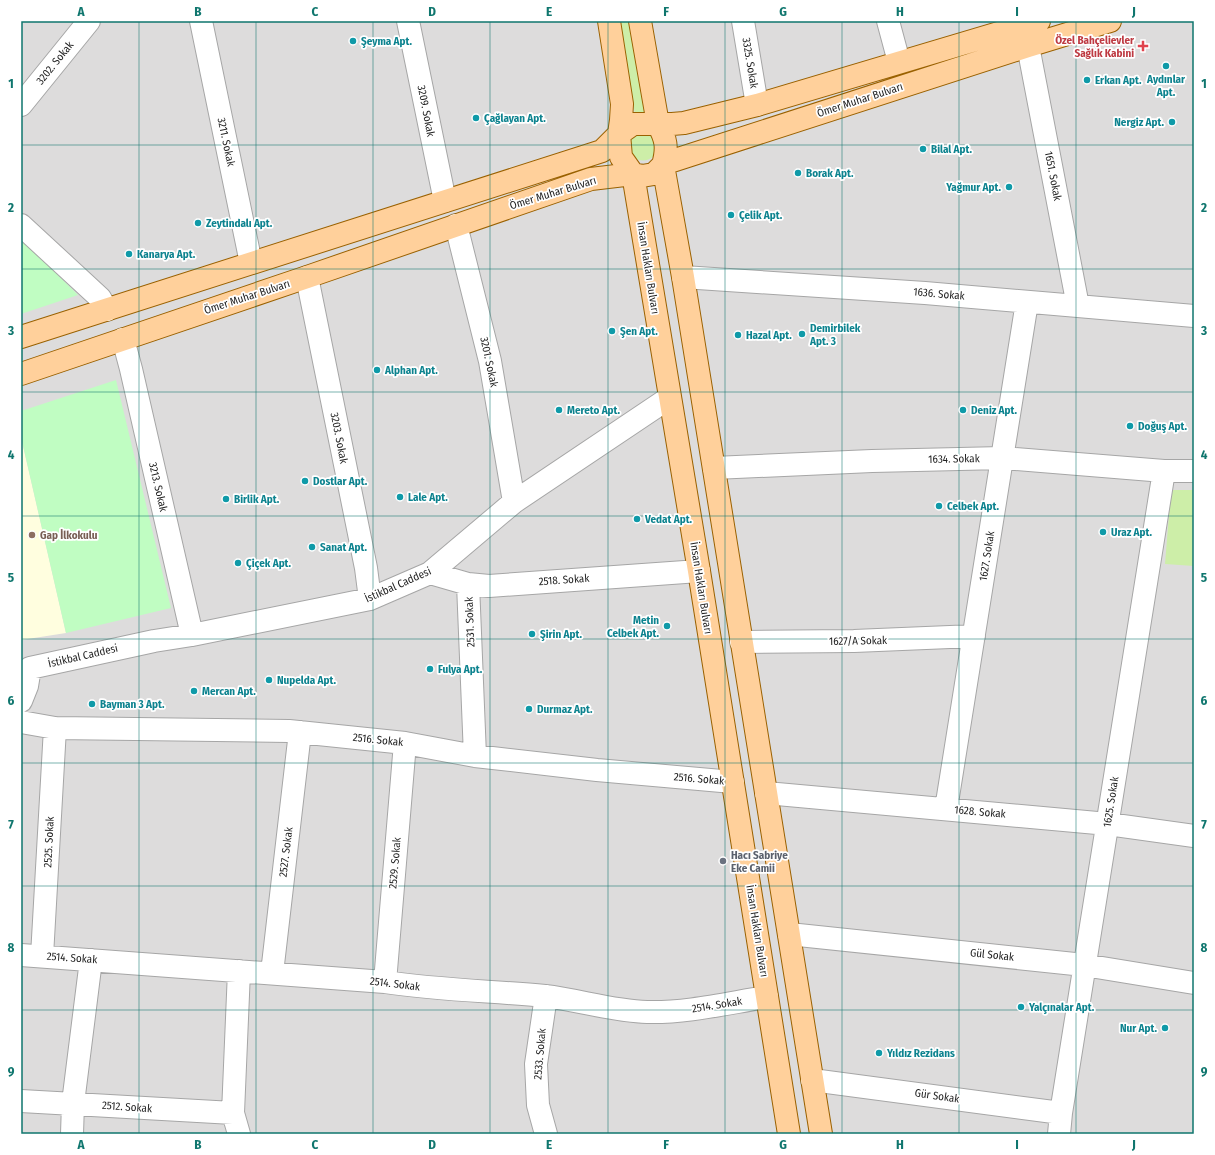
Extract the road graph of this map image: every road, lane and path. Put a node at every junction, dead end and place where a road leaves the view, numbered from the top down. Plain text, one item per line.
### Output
1 (89, 21) edge
2 (201, 21) edge
3 (408, 21) edge
4 (609, 21) edge
5 (640, 21) edge
6 (743, 21) edge
7 (888, 21) edge
8 (1110, 21) edge
9 (1026, 29) edge
10 (899, 62) junction
11 (21, 105) edge
12 (757, 105) junction
13 (658, 124) junction
14 (618, 134) junction
15 (663, 165) junction
16 (633, 174) junction
17 (445, 201) junction
18 (21, 225) edge
19 (456, 225) junction
20 (250, 263) junction
21 (307, 277) junction
22 (683, 277) junction
23 (1027, 302) junction
24 (1078, 306) junction
25 (107, 310) junction
26 (1194, 316) edge
27 (21, 337) edge
28 (123, 339) junction
29 (21, 374) edge
30 (669, 398) junction
31 (1002, 458) junction
32 (714, 468) junction
33 (1164, 471) junction
34 (1194, 471) edge
35 (514, 502) junction
36 (699, 571) junction
37 (430, 573) junction
38 (468, 584) junction
39 (370, 599) junction
40 (192, 635) junction
41 (974, 636) junction
42 (742, 642) junction
43 (24, 669) edge
44 (21, 701) edge
45 (21, 722) edge
46 (55, 728) junction
47 (300, 732) junction
48 (405, 743) junction
49 (475, 756) junction
50 (733, 782) junction
51 (766, 793) junction
52 (946, 809) junction
53 (1108, 824) junction
54 (1194, 836) edge
55 (789, 934) junction
56 (32, 956) edge
57 (91, 960) junction
58 (1084, 965) junction
59 (239, 971) junction
60 (272, 973) junction
61 (384, 982) junction
62 (1194, 982) edge
63 (546, 996) junction
64 (767, 997) junction
65 (812, 1080) junction
66 (21, 1101) edge
67 (73, 1103) junction
68 (1060, 1123) edge
69 (236, 1124) edge
70 (72, 1134) edge
71 (546, 1134) edge
72 (789, 1134) edge
73 (821, 1134) edge

1 - 11 street, 3202. Sokak
2 - 20 street, 3211. Sokak
3 - 17 street, 3209. Sokak
4 - 14 main road, İnsan Hakları Bulvarı
5 - 13 main road
6 - 12 street, 3325. Sokak
7 - 10 street
8 - 9 main road, Ömer Muhar Bulvarı
9 - 10 main road, Ömer Muhar Bulvarı
9 - 15 main road, Ömer Muhar Bulvarı
9 - 24 street, 1651. Sokak
10 - 12 main road, Ömer Muhar Bulvarı
12 - 13 main road, Ömer Muhar Bulvarı
13 - 14 main road, Ömer Muhar Bulvarı
13 - 15 main road
14 - 16 main road, İnsan Hakları Bulvarı
14 - 17 main road, Ömer Muhar Bulvarı
15 - 16 main road, Ömer Muhar Bulvarı
15 - 22 main road
16 - 19 main road, Ömer Muhar Bulvarı
16 - 30 main road, İnsan Hakları Bulvarı
17 - 20 main road, Ömer Muhar Bulvarı
18 - 25 street
19 - 21 main road, Ömer Muhar Bulvarı
19 - 35 street, 3201. Sokak
20 - 25 main road, Ömer Muhar Bulvarı
21 - 28 main road, Ömer Muhar Bulvarı
21 - 39 street, 3203. Sokak
22 - 23 street, 1636. Sokak
22 - 32 main road
23 - 24 street, 1636. Sokak
23 - 31 street, 1627. Sokak
24 - 26 street, 1636. Sokak
25 - 27 main road, Ömer Muhar Bulvarı
28 - 29 main road, Ömer Muhar Bulvarı
28 - 40 street, 3213. Sokak
30 - 35 street, İstikbal Caddesi
30 - 36 main road, İnsan Hakları Bulvarı
31 - 32 street, 1634. Sokak
31 - 33 street, 1634. Sokak
31 - 41 street, 1627. Sokak
32 - 42 main road
33 - 34 street, 1634. Sokak
33 - 53 street, 1625. Sokak
35 - 37 street, İstikbal Caddesi
36 - 38 street, 2518. Sokak
36 - 50 main road, İnsan Hakları Bulvarı
37 - 38 street, 2518. Sokak
37 - 39 street, İstikbal Caddesi
38 - 49 street, 2531. Sokak
39 - 40 street, İstikbal Caddesi
40 - 43 street, İstikbal Caddesi
41 - 42 street, 1627/A Sokak
41 - 52 street, 1627. Sokak
42 - 51 main road
43 - 44 street
45 - 46 street, 2516. Sokak
46 - 47 street, 2516. Sokak
46 - 56 street, 2525. Sokak
47 - 48 street, 2516. Sokak
47 - 60 street, 2527. Sokak
48 - 49 street, 2516. Sokak
48 - 61 street, 2529. Sokak
49 - 50 street, 2516. Sokak
50 - 64 main road, İnsan Hakları Bulvarı
51 - 52 street, 1628. Sokak
51 - 55 main road
52 - 53 street, 1628. Sokak
53 - 54 street, 1628. Sokak
53 - 58 street, 1625. Sokak
55 - 58 street, Gül Sokak
55 - 65 main road
56 - 57 street, 2514. Sokak
57 - 59 street, 2514. Sokak
57 - 67 street
58 - 62 street, Gül Sokak
58 - 68 street, 1625. Sokak
59 - 60 street, 2514. Sokak
59 - 69 street
60 - 61 street, 2514. Sokak
61 - 63 street, 2514. Sokak
63 - 64 street, 2514. Sokak
63 - 71 street, 2533. Sokak
64 - 72 main road, İnsan Hakları Bulvarı
65 - 68 street, Gür Sokak
65 - 73 main road
66 - 67 street, 2512. Sokak
67 - 69 street, 2512. Sokak
67 - 70 street

